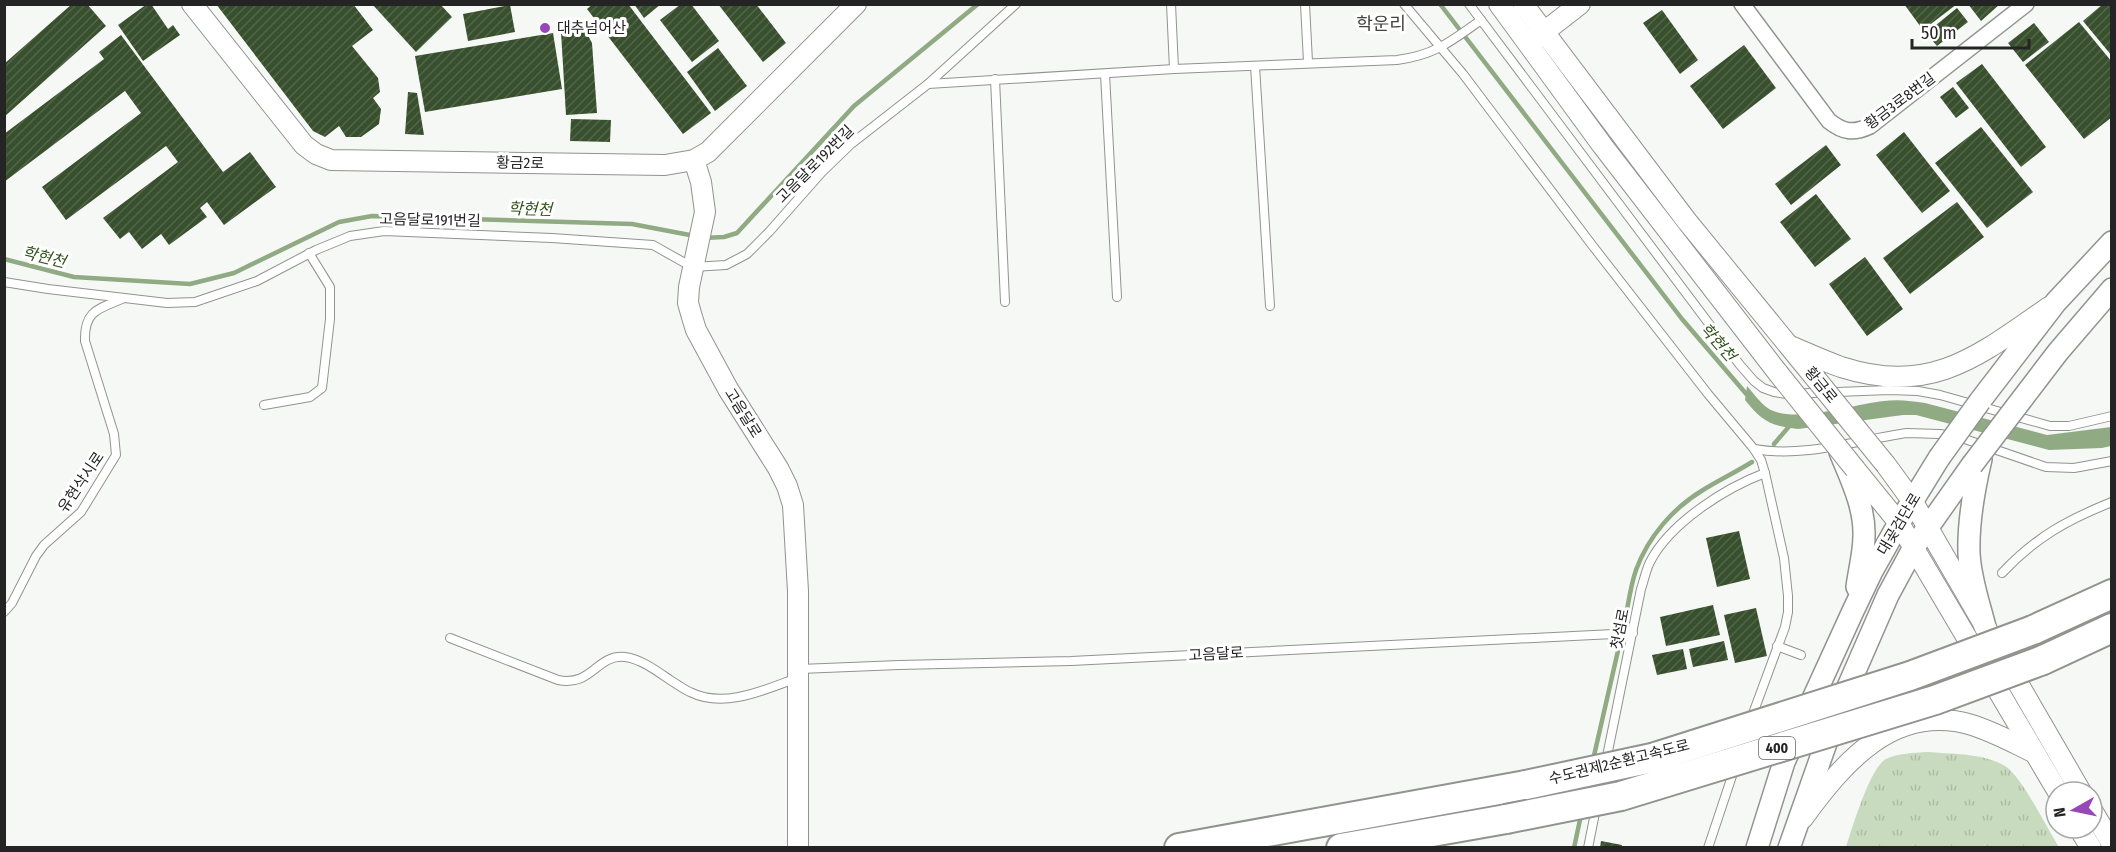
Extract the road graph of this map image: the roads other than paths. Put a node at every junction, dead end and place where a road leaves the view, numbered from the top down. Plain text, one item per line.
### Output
1 (192, 4) edge
2 (856, 4) edge
3 (1016, 4) edge
4 (1171, 4) edge
5 (1305, 4) edge
6 (1404, 4) edge
7 (1469, 4) edge
8 (1499, 4) edge
9 (1523, 4) edge
10 (1580, 4) edge
11 (1742, 4) edge
12 (2025, 4) edge
13 (1478, 23) junction
14 (1536, 38) junction
15 (1444, 46) junction
16 (1308, 62) junction
17 (1255, 66) junction
18 (1174, 69) junction
19 (1106, 74) junction
20 (995, 79) junction
21 (928, 84) junction
22 (693, 160) junction
23 (2112, 242) edge
24 (309, 253) junction
25 (694, 261) junction
26 (4, 282) edge
27 (2112, 289) edge
28 (1117, 297) dead end
29 (123, 298) junction
30 (1005, 302) dead end
31 (2056, 302) junction
32 (1270, 306) dead end
33 (1788, 345) junction
34 (264, 405) dead end
35 (2112, 416) edge
36 (1754, 449) junction
37 (1840, 450) joint
38 (2112, 461) edge
39 (1978, 463) junction
40 (1765, 473) junction
41 (1854, 475) junction
42 (1913, 502) junction
43 (2112, 502) edge
44 (1899, 523) junction
45 (1927, 527) junction
46 (1914, 547) junction
47 (2002, 573) dead end
48 (2112, 594) edge
49 (1852, 611) junction
50 (4, 612) edge
51 (1986, 627) junction
52 (2112, 628) edge
53 (1633, 633) junction
54 (450, 638) dead end
55 (1777, 646) junction
56 (1949, 651) dead end
57 (1801, 655) dead end
58 (798, 674) junction
59 (1882, 686) dead end
60 (1745, 736) dead end
61 (1742, 747) dead end
62 (2035, 753) junction
63 (1602, 779) dead end
64 (2051, 780) edge
65 (2074, 780) edge
66 (1600, 791) dead end
67 (2104, 830) edge
68 (1792, 839) edge
69 (2112, 844) edge
70 (798, 848) edge
71 (1179, 848) edge
72 (1341, 848) edge
73 (1588, 848) edge
74 (1708, 848) edge
75 (1757, 848) edge

1 - 22 street, 황금2로
2 - 22 street, 황금2로
3 - 21 lane, 고음달로192번길
4 - 18 lane
5 - 16 lane
6 - 15 lane
7 - 13 lane
8 - 14 street, 황금로
9 - 14 street, 황금로
10 - 14 street
11 - 12 street, 황금3로8번길
13 - 15 lane
13 - 35 lane
14 - 33 street, 황금로
14 - 37 street, 황금로, bridge
15 - 16 lane
15 - 36 lane
16 - 17 lane
17 - 18 lane
17 - 32 lane
18 - 19 lane
19 - 20 lane
19 - 28 lane
20 - 21 lane
20 - 30 lane
21 - 25 lane, 고음달로192번길
22 - 25 street, 고음달로
23 - 31 main road, 대곶검단로
24 - 25 lane, 고음달로191번길
24 - 29 lane, 고음달로191번길
24 - 34 lane
25 - 58 street, 고음달로
26 - 29 lane, 고음달로191번길
27 - 39 main road, 대곶검단로, bridge
29 - 50 lane, 유현삭시로
31 - 33 street
31 - 42 main road, 대곶검단로, bridge
33 - 42 street, 황금로, bridge
36 - 38 lane
36 - 40 lane
37 - 41 main road, bridge
39 - 45 main road, 대곶검단로
39 - 51 main road
40 - 53 lane, 첫섬로
40 - 55 lane
41 - 44 street
41 - 49 main road
42 - 44 main road, 대곶검단로
42 - 45 street, 황금로
43 - 47 lane
44 - 46 street
44 - 49 main road, 대곶검단로
45 - 46 main road, 대곶검단로
45 - 51 street, 황금로
46 - 62 street
46 - 68 main road, 대곶검단로
48 - 71 highway, 수도권제2순환고속도로 / 400, bridge
49 - 75 main road, 대곶검단로
51 - 65 street, 황금로
52 - 72 highway, 수도권제2순환고속도로 / 400, bridge
53 - 58 lane, 고음달로
53 - 63 lane, 첫섬로
54 - 58 lane, 고음달로
55 - 57 lane
55 - 60 lane
56 - 59 lane
58 - 70 street, 고음달로
61 - 74 lane
62 - 64 street
62 - 68 street
66 - 73 lane
67 - 69 street

